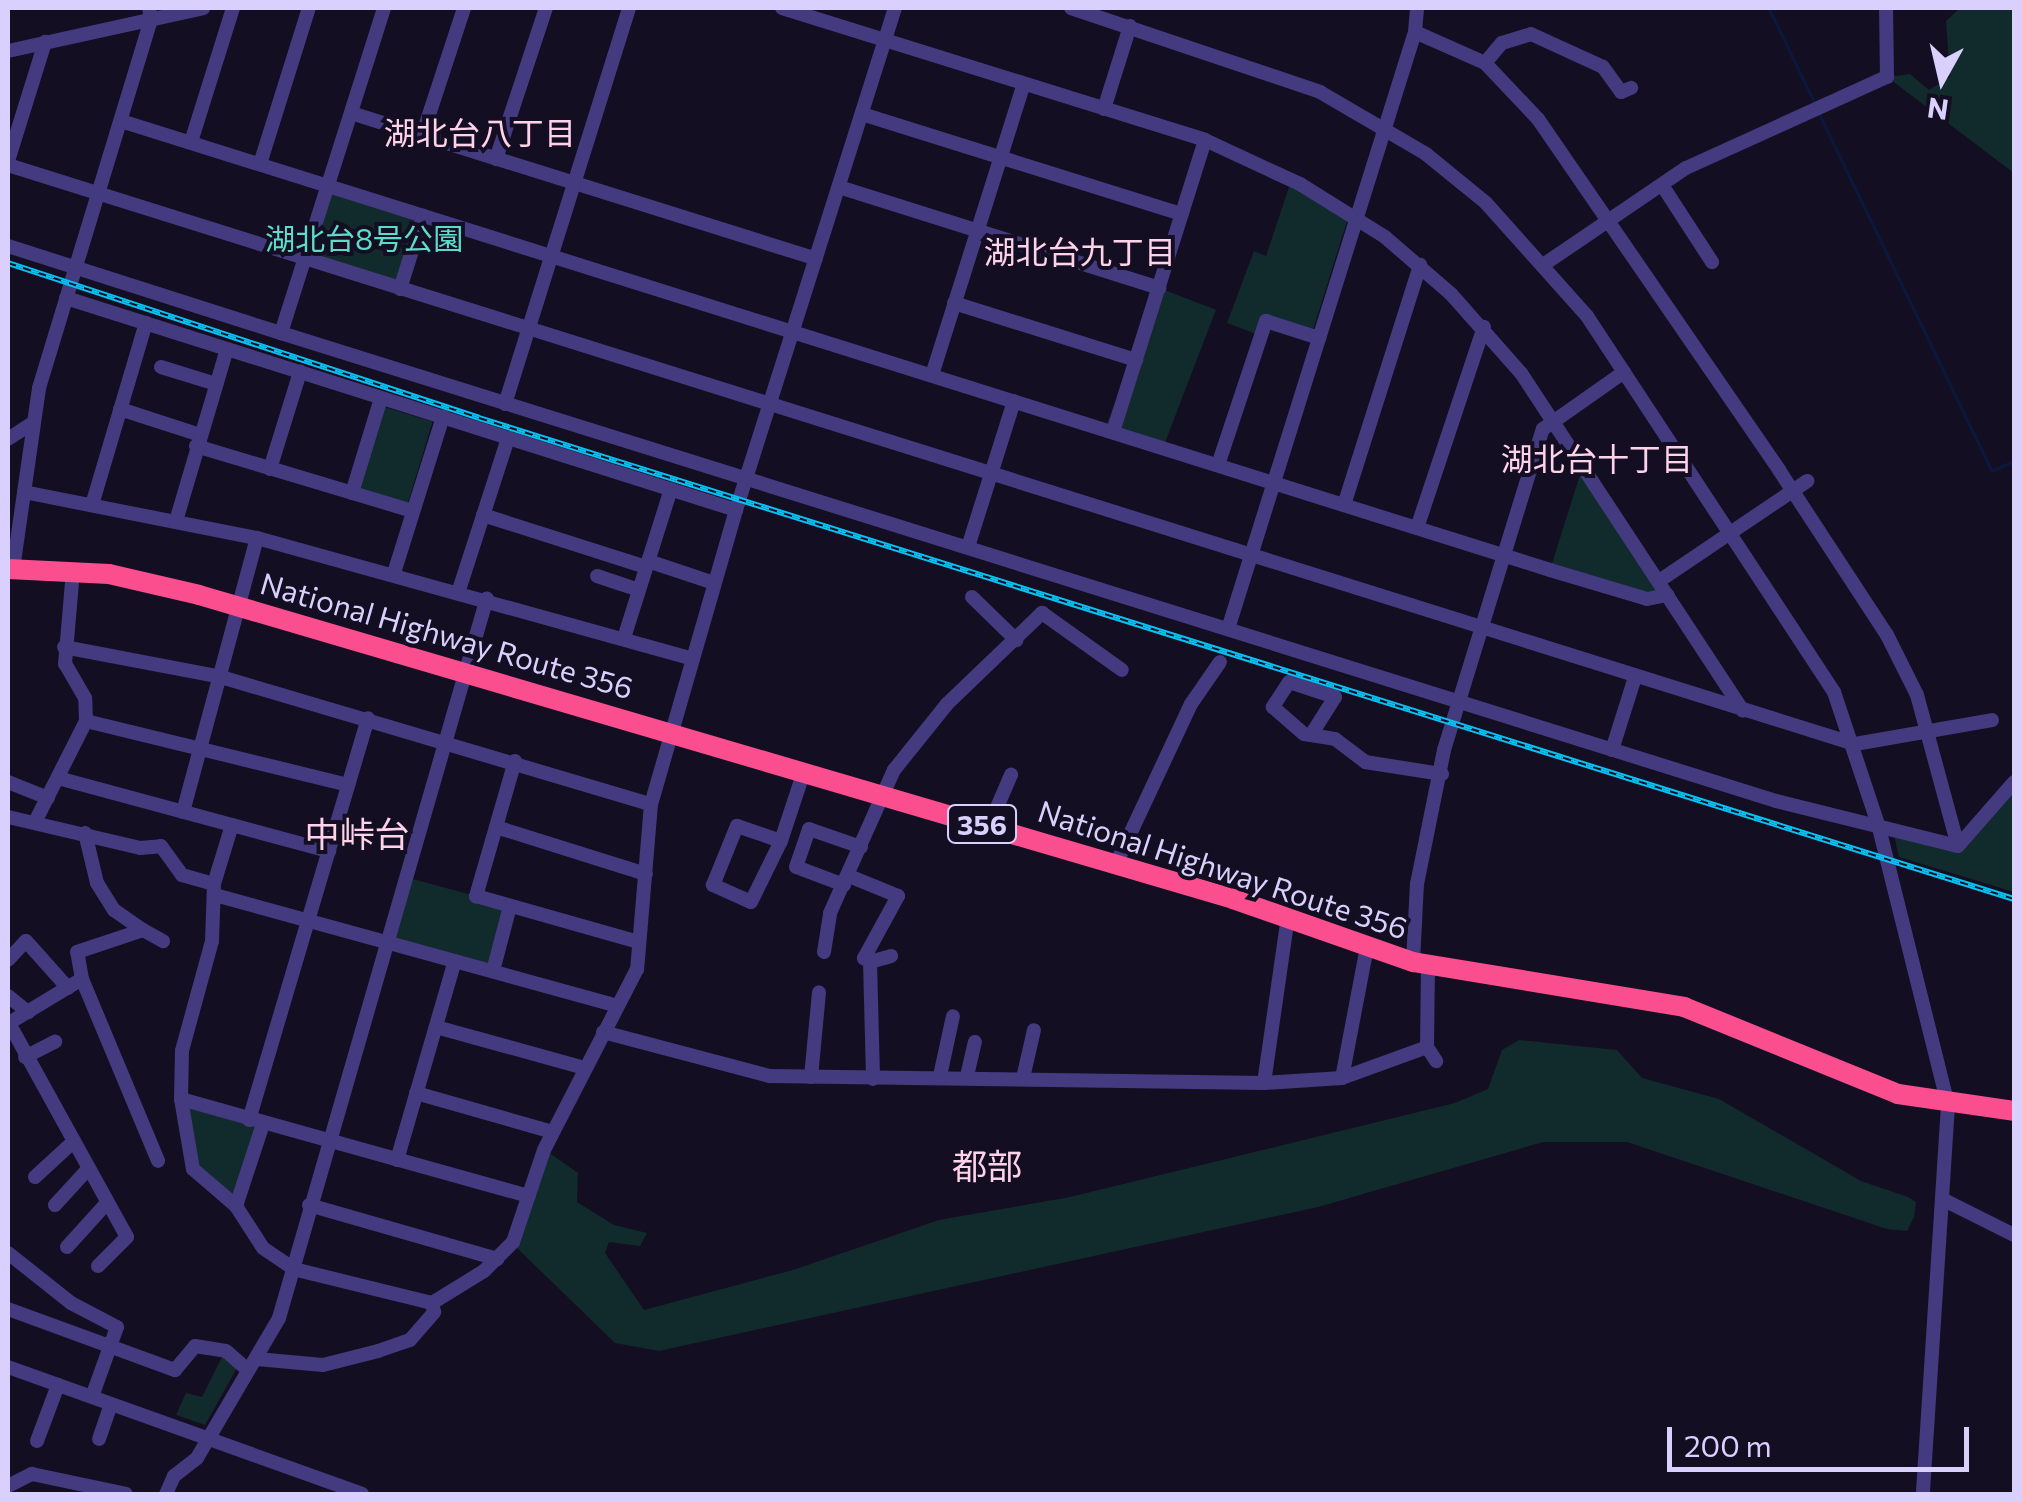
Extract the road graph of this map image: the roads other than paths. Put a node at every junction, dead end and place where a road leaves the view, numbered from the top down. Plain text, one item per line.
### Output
1 (203, 8) edge
2 (233, 8) edge
3 (309, 8) edge
4 (384, 8) edge
5 (464, 8) edge
6 (546, 8) edge
7 (629, 8) edge
8 (782, 8) edge
9 (894, 8) edge
10 (1071, 8) edge
11 (1416, 8) edge
12 (1886, 8) edge
13 (150, 13) edge
14 (1130, 26) junction
15 (1415, 30) junction
16 (885, 40) junction
17 (45, 42) junction
18 (8, 51) edge
19 (1484, 64) junction
20 (1024, 84) junction
21 (1631, 88) dead end
22 (1104, 109) junction
23 (351, 113) junction
24 (862, 114) junction
25 (120, 120) junction
26 (1384, 127) junction
27 (422, 136) junction
28 (1205, 140) junction
29 (191, 142) junction
30 (1001, 157) junction
31 (496, 160) junction
32 (8, 163) edge
33 (260, 164) junction
34 (574, 184) junction
35 (1662, 185) junction
36 (328, 186) junction
37 (838, 187) junction
38 (97, 194) junction
39 (1182, 214) junction
40 (422, 216) junction
41 (1356, 216) junction
42 (1611, 220) junction
43 (977, 231) junction
44 (8, 246) edge
45 (551, 256) junction
46 (304, 260) junction
47 (816, 260) junction
48 (1712, 262) dead end
49 (1546, 263) junction
50 (1420, 264) junction
51 (76, 267) junction
52 (1159, 288) junction
53 (400, 290) junction
54 (66, 298) junction
55 (954, 303) junction
56 (146, 323) junction
57 (1484, 327) junction
58 (528, 330) junction
59 (281, 332) junction
60 (792, 332) junction
61 (1319, 338) junction
62 (228, 349) junction
63 (1136, 360) junction
64 (161, 368) dead end
65 (300, 372) junction
66 (1624, 372) junction
67 (932, 376) junction
68 (216, 384) junction
69 (381, 398) junction
70 (1014, 401) junction
71 (505, 404) junction
72 (770, 406) junction
73 (120, 409) junction
74 (443, 418) junction
75 (1553, 420) junction
76 (34, 422) junction
77 (1113, 432) junction
78 (508, 438) junction
79 (8, 439) edge
80 (198, 440) junction
81 (1218, 465) junction
82 (270, 468) junction
83 (991, 475) junction
84 (746, 479) junction
85 (1806, 481) dead end
86 (1274, 483) junction
87 (671, 489) junction
88 (1792, 490) junction
89 (24, 492) junction
90 (352, 493) junction
91 (1344, 504) junction
92 (92, 505) junction
93 (736, 510) junction
94 (412, 511) junction
95 (483, 515) junction
96 (14, 516) edge
97 (176, 521) junction
98 (1417, 528) junction
99 (1730, 533) junction
100 (257, 538) junction
101 (968, 548) junction
102 (1250, 556) junction
103 (1504, 556) junction
104 (647, 564) junction
105 (10, 569) edge
106 (73, 570) junction
107 (394, 572) junction
108 (597, 576) dead end
109 (1659, 581) junction
110 (714, 583) junction
111 (459, 590) junction
112 (639, 590) junction
113 (1668, 595) junction
114 (972, 597) dead end
115 (487, 598) junction
116 (240, 606) junction
117 (1482, 628) junction
118 (1228, 629) junction
119 (624, 638) junction
120 (1016, 640) junction
121 (64, 646) junction
122 (690, 658) junction
123 (1220, 662) dead end
124 (466, 668) junction
125 (1122, 670) dead end
126 (1635, 676) junction
127 (221, 677) junction
128 (1459, 702) junction
129 (1743, 710) junction
130 (368, 718) junction
131 (1992, 720) dead end
132 (86, 721) junction
133 (672, 732) junction
134 (1930, 733) junction
135 (1311, 735) dead end
136 (446, 739) junction
137 (1856, 744) junction
138 (202, 745) junction
139 (1612, 750) junction
140 (515, 761) junction
141 (804, 771) junction
142 (1442, 774) junction
143 (1011, 775) dead end
144 (58, 778) junction
145 (8, 782) edge
146 (2014, 782) edge
147 (348, 785) junction
148 (880, 794) junction
149 (48, 798) junction
150 (652, 804) junction
151 (183, 812) junction
152 (8, 817) edge
153 (36, 822) junction
154 (1878, 824) junction
155 (232, 825) junction
156 (988, 826) junction
157 (496, 827) junction
158 (85, 833) junction
159 (781, 840) junction
160 (1958, 846) junction
161 (862, 847) junction
162 (329, 851) junction
163 (1116, 864) junction
164 (646, 874) junction
165 (846, 880) junction
166 (214, 889) junction
167 (510, 906) junction
168 (1288, 917) junction
169 (309, 921) junction
170 (144, 930) junction
171 (162, 941) dead end
172 (386, 942) junction
173 (640, 942) junction
174 (1367, 946) junction
175 (824, 952) dead end
176 (891, 956) dead end
177 (8, 960) edge
178 (454, 961) junction
179 (870, 962) junction
180 (1420, 964) junction
181 (493, 971) junction
182 (82, 979) junction
183 (68, 988) junction
184 (820, 992) dead end
185 (8, 996) edge
186 (615, 1006) junction
187 (28, 1012) junction
188 (953, 1016) dead end
189 (9, 1023) edge
190 (436, 1028) junction
191 (1034, 1030) dead end
192 (603, 1032) junction
193 (54, 1042) dead end
194 (976, 1042) dead end
195 (23, 1053) junction
196 (8, 1062) edge
197 (585, 1068) junction
198 (940, 1076) junction
199 (967, 1076) junction
200 (811, 1077) junction
201 (1022, 1078) junction
202 (1342, 1078) junction
203 (872, 1079) junction
204 (1264, 1084) junction
205 (416, 1093) junction
206 (181, 1099) junction
207 (1948, 1105) junction
208 (2014, 1111) edge
209 (256, 1122) junction
210 (554, 1132) junction
211 (326, 1140) junction
212 (74, 1141) junction
213 (158, 1160) dead end
214 (397, 1160) junction
215 (88, 1169) junction
216 (35, 1177) dead end
217 (529, 1196) junction
218 (1942, 1199) junction
219 (54, 1205) dead end
220 (105, 1205) junction
221 (236, 1206) junction
222 (309, 1206) junction
223 (2014, 1234) edge
224 (67, 1246) dead end
225 (8, 1254) edge
226 (496, 1259) junction
227 (98, 1266) dead end
228 (294, 1268) junction
229 (432, 1303) junction
230 (8, 1310) edge
231 (110, 1347) junction
232 (252, 1364) junction
233 (8, 1367) edge
234 (58, 1386) junction
235 (92, 1397) junction
236 (111, 1404) junction
237 (98, 1438) dead end
238 (206, 1439) junction
239 (37, 1441) dead end
240 (8, 1486) edge
241 (126, 1494) edge
242 (166, 1494) edge
243 (362, 1494) edge
244 (1922, 1494) edge

1 - 13 street
2 - 29 street
3 - 33 street
4 - 23 street
5 - 27 street
6 - 31 street
7 - 34 street
8 - 16 street
9 - 16 street
10 - 14 street
11 - 15 street
12 - 35 street
13 - 17 street
13 - 25 street
14 - 22 street
14 - 26 street
15 - 19 street
15 - 26 street
16 - 20 street
16 - 24 street
17 - 18 street
17 - 32 street
19 - 21 street
19 - 42 street
20 - 22 street
20 - 30 street
22 - 28 street
23 - 27 street
23 - 36 street
24 - 30 street
24 - 37 street
25 - 29 street
25 - 38 street
26 - 41 street
26 - 49 street
27 - 31 street
28 - 39 street
28 - 41 street
29 - 33 street
30 - 39 street
30 - 43 street
31 - 34 street
32 - 38 street
33 - 36 street
34 - 45 street
34 - 47 street
35 - 42 street
35 - 48 street
36 - 40 street
36 - 46 street
37 - 43 street
37 - 47 street
38 - 46 street
38 - 51 street
39 - 52 street
40 - 45 street
40 - 53 street
41 - 50 street
41 - 61 street
42 - 49 street
42 - 88 street
43 - 52 street
43 - 55 street
44 - 51 street
45 - 58 street
45 - 60 street
46 - 53 street
46 - 59 street
47 - 60 street
49 - 66 street
50 - 57 street
50 - 91 street
51 - 54 street
51 - 59 street
52 - 63 street
53 - 58 street
54 - 56 street
54 - 76 street
55 - 63 street
55 - 67 street
56 - 62 street
56 - 73 street
57 - 75 street
57 - 98 street
58 - 71 street
58 - 72 street
59 - 71 street
60 - 67 street
60 - 72 street
61 - 81 street
61 - 86 street
62 - 65 street
62 - 68 street
63 - 77 street
64 - 68 street
65 - 69 street
65 - 82 street
66 - 75 street
66 - 99 street
67 - 70 street
68 - 80 street
69 - 74 street
69 - 90 street
70 - 77 street
70 - 83 street
71 - 84 street
72 - 83 street
72 - 84 street
73 - 80 street
73 - 92 street
74 - 78 street
74 - 94 street
75 - 103 street
75 - 109 street
76 - 79 street
76 - 89 street
77 - 81 street
78 - 87 street
78 - 95 street
80 - 82 street
80 - 97 street
81 - 86 street
82 - 90 street
83 - 101 street
83 - 102 street
84 - 93 street
84 - 101 street
85 - 88 street
86 - 91 street
86 - 102 street
87 - 93 street
87 - 104 street
88 - 99 street
88 - 134 street
89 - 92 street
89 - 96 street
90 - 94 street
91 - 98 street
92 - 97 street
93 - 110 street
94 - 107 street
95 - 104 street
95 - 111 street
96 - 105 street
97 - 100 street
98 - 103 street
99 - 109 street
99 - 137 street
100 - 107 street
100 - 116 street
101 - 118 street
102 - 117 street
102 - 118 street
103 - 113 street
103 - 117 street
104 - 110 street
104 - 112 street
105 - 106 highway, National Highway Route 356 / 356
106 - 116 highway, National Highway Route 356 / 356
106 - 121 street
107 - 111 street
108 - 112 street
109 - 113 street
110 - 122 street
111 - 115 street
112 - 119 street
113 - 129 street
114 - 120 street
115 - 119 street
115 - 124 street
116 - 124 highway, National Highway Route 356 / 356
116 - 127 street
117 - 126 street
117 - 128 street
118 - 128 street
119 - 122 street
120 - 125 street
120 - 148 street
121 - 127 street
121 - 132 street
122 - 133 street
123 - 163 street
124 - 133 highway, National Highway Route 356 / 356
124 - 136 street
126 - 129 street
126 - 139 street
127 - 130 street
127 - 138 street
128 - 139 street
128 - 142 street
129 - 137 street
130 - 136 street
130 - 147 street
131 - 134 street
132 - 138 street
132 - 144 street
133 - 141 highway, National Highway Route 356 / 356
133 - 150 street
134 - 137 street
134 - 160 street
135 - 142 street
136 - 140 street
136 - 172 street
137 - 154 street
138 - 147 street
138 - 151 street
139 - 154 street
140 - 150 street
140 - 157 street
141 - 148 highway, National Highway Route 356 / 356
141 - 159 street
142 - 180 street
143 - 156 street
144 - 149 street
144 - 151 street
145 - 149 street
146 - 160 street
147 - 162 street
148 - 156 highway, National Highway Route 356 / 356
148 - 161 street
149 - 153 street
150 - 164 street
151 - 155 street
152 - 153 street
153 - 158 street
154 - 160 street
154 - 207 street
155 - 162 street
155 - 166 street
156 - 163 highway, National Highway Route 356 / 356
157 - 164 street
157 - 167 street
158 - 166 street
158 - 170 street
159 - 159 street
161 - 165 street
161 - 165 street
162 - 169 street
163 - 168 highway, National Highway Route 356 / 356
164 - 173 street
165 - 175 street
165 - 179 street
166 - 169 street
166 - 206 street
167 - 173 street
167 - 181 street
168 - 174 highway, National Highway Route 356 / 356
168 - 204 street
169 - 172 street
169 - 209 street
170 - 171 street
170 - 182 street
172 - 178 street
172 - 211 street
173 - 186 street
174 - 180 highway, National Highway Route 356 / 356
174 - 202 street
176 - 179 street
177 - 183 street
178 - 181 street
178 - 190 street
179 - 203 street
180 - 202 street
180 - 207 highway, National Highway Route 356 / 356
181 - 186 street
182 - 183 street
182 - 213 street
183 - 187 street
184 - 200 street
185 - 187 street
186 - 192 street
187 - 189 street
188 - 198 street
189 - 195 street
190 - 197 street
190 - 205 street
191 - 201 street
192 - 197 street
192 - 200 street
193 - 195 street
194 - 199 street
195 - 196 street
195 - 212 street
197 - 210 street
198 - 199 street
198 - 203 street
199 - 201 street
200 - 203 street
201 - 204 street
202 - 204 street
205 - 210 street
205 - 214 street
206 - 209 street
206 - 221 street
207 - 208 highway, National Highway Route 356 / 356
207 - 218 street
209 - 211 street
209 - 221 street
210 - 217 street
211 - 214 street
211 - 222 street
212 - 215 street
212 - 216 street
214 - 217 street
215 - 219 street
215 - 220 street
217 - 226 street
218 - 223 street
218 - 244 street
220 - 224 street
220 - 227 street
221 - 228 street
222 - 226 street
222 - 228 street
225 - 231 street
226 - 229 street
228 - 229 street
228 - 232 street
229 - 232 street
230 - 231 street
231 - 232 street
231 - 235 street
232 - 238 street
233 - 234 street
234 - 235 street
234 - 239 street
235 - 236 street
236 - 237 street
236 - 238 street
238 - 242 street
238 - 243 street
240 - 241 street

